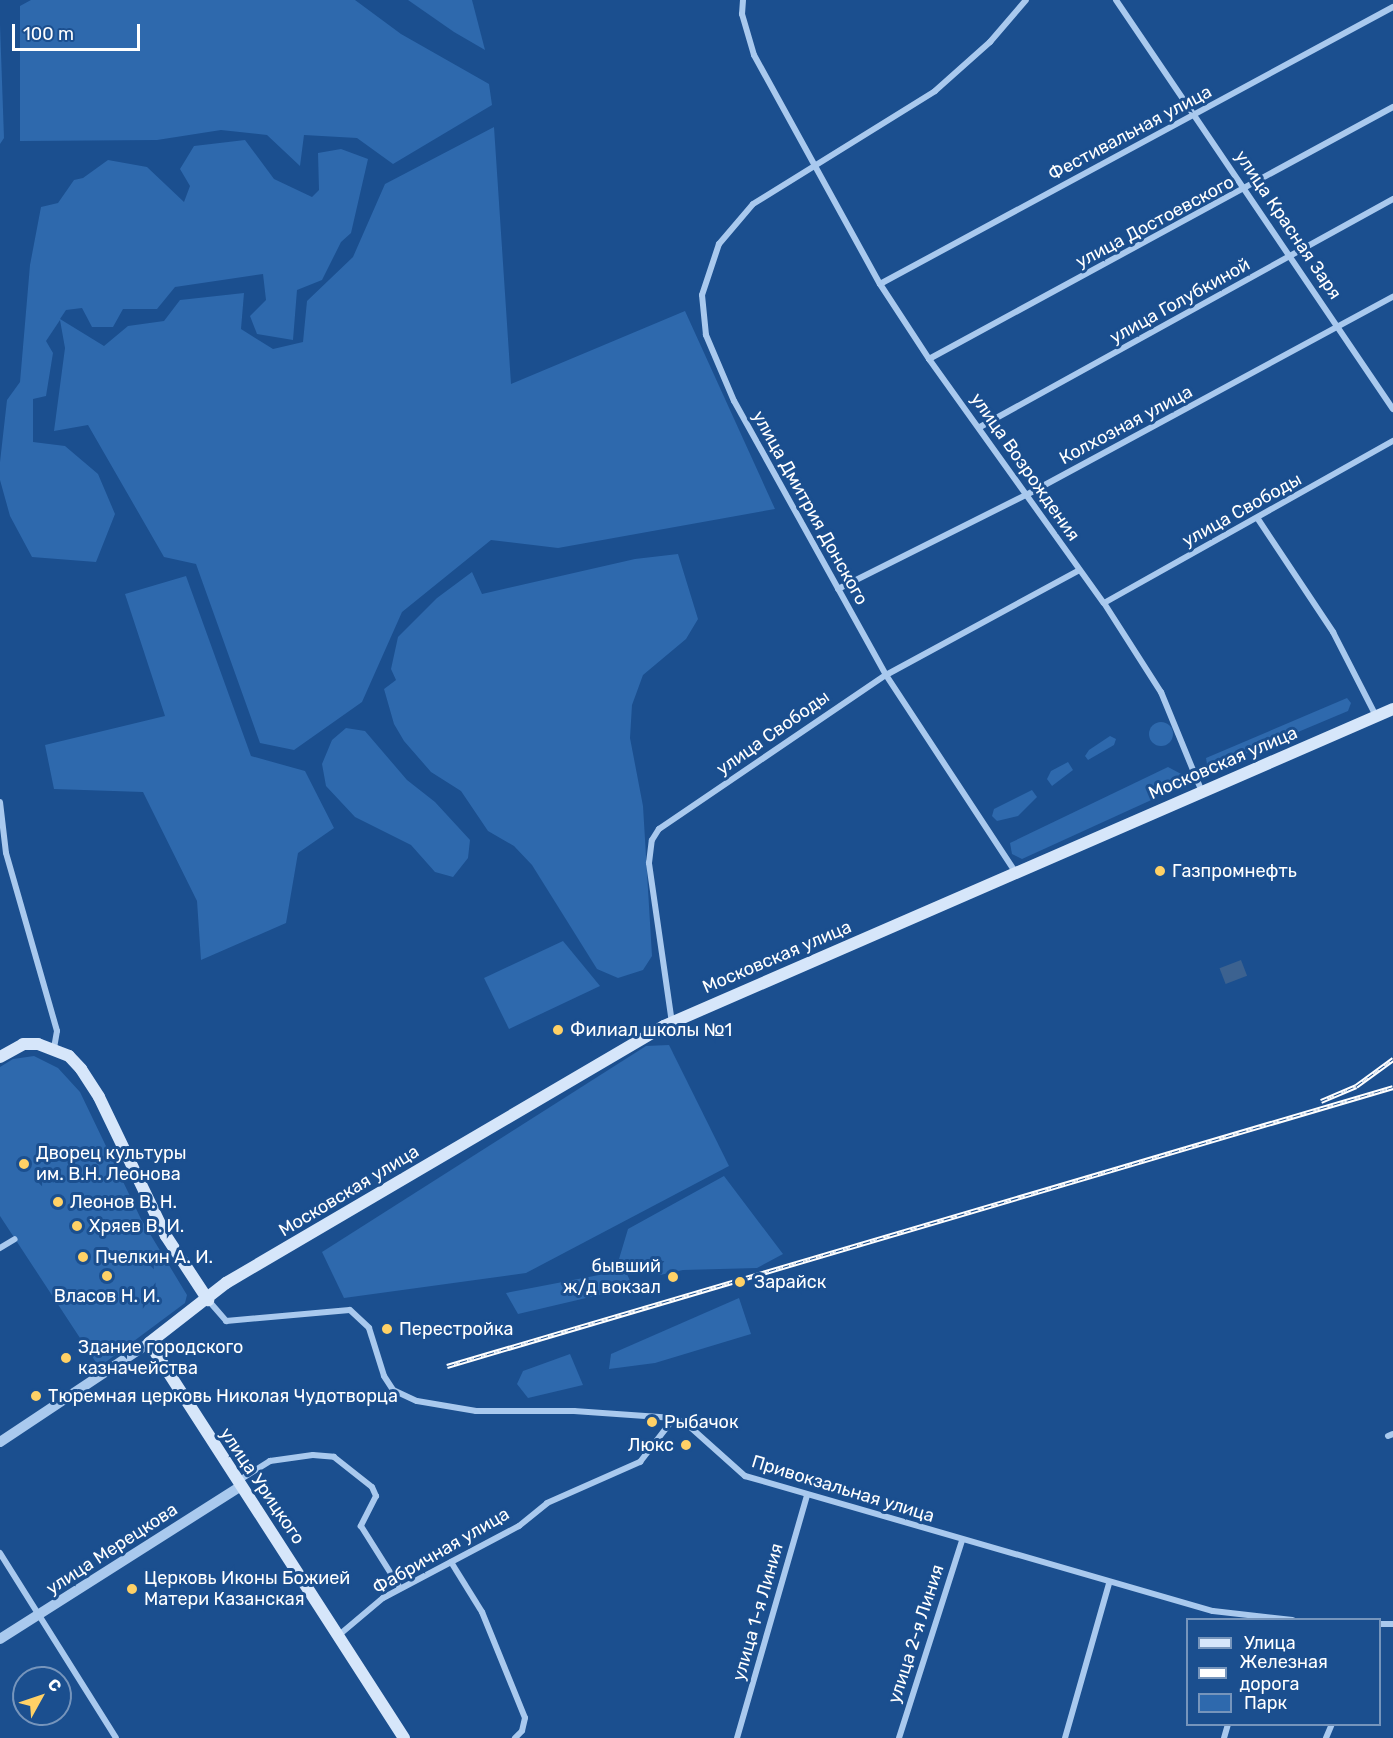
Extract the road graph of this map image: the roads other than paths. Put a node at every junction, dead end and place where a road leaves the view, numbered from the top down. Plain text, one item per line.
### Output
1 (743, 0) edge
2 (1026, 0) edge
3 (1116, 0) edge
4 (1393, 7) edge
5 (1393, 107) edge
6 (1196, 115) junction
7 (813, 166) junction
8 (1247, 189) junction
9 (1393, 200) edge
10 (1292, 257) junction
11 (880, 284) junction
12 (1393, 297) edge
13 (1340, 329) junction
14 (929, 359) junction
15 (1393, 409) edge
16 (980, 427) junction
17 (1393, 441) edge
18 (1028, 495) junction
19 (1258, 519) junction
20 (1079, 570) junction
21 (838, 589) junction
22 (1104, 603) junction
23 (886, 675) junction
24 (1393, 709) edge
25 (1376, 716) junction
26 (1202, 792) junction
27 (0, 802) edge
28 (1016, 873) junction
29 (672, 1023) junction
30 (54, 1048) junction
31 (0, 1057) edge
32 (15, 1239) dead end
33 (0, 1248) edge
34 (208, 1300) junction
35 (150, 1343) junction
36 (674, 1418) junction
37 (0, 1442) edge
38 (239, 1483) junction
39 (807, 1495) junction
40 (962, 1540) junction
41 (0, 1553) edge
42 (451, 1562) junction
43 (1109, 1584) junction
44 (400, 1588) junction
45 (40, 1615) junction
46 (1258, 1618) edge
47 (339, 1635) junction
48 (0, 1639) edge
49 (116, 1738) edge
50 (404, 1738) edge
51 (515, 1738) edge
52 (737, 1738) edge
53 (899, 1738) edge
54 (1065, 1738) edge

1 - 7 street, улица Возрождения
2 - 7 street, улица Дмитрия Донского
3 - 6 street, улица Красная Заря
4 - 6 street, Фестивальная улица
5 - 8 street, улица Достоевского
6 - 8 street, улица Красная Заря
6 - 11 street, Фестивальная улица
7 - 11 street, улица Возрождения
7 - 21 street, улица Дмитрия Донского
8 - 10 street, улица Красная Заря
8 - 14 street, улица Достоевского
9 - 10 street, улица Голубкиной
10 - 13 street, улица Красная Заря
10 - 16 street, улица Голубкиной
11 - 14 street, улица Возрождения
12 - 13 street, Колхозная улица
13 - 15 street, улица Красная Заря
13 - 18 street, Колхозная улица
14 - 16 street, улица Возрождения
16 - 18 street, улица Возрождения
17 - 19 street, улица Свободы
18 - 20 street, улица Возрождения
18 - 21 street, Колхозная улица
19 - 22 street, улица Свободы
19 - 25 street
20 - 22 street, улица Возрождения
20 - 23 street, улица Свободы
21 - 23 street, улица Дмитрия Донского
22 - 26 street, улица Возрождения
23 - 28 street, улица Дмитрия Донского
23 - 29 street, улица Свободы
24 - 25 main road, Московская улица
25 - 26 main road, Московская улица
26 - 28 main road, Московская улица
27 - 30 street
28 - 29 main road, Московская улица
29 - 34 main road, Московская улица
30 - 31 main road
30 - 34 main road
32 - 33 street
34 - 35 main road, Московская улица
34 - 36 street, Привокзальная улица
35 - 37 street
35 - 38 main road, улица Урицкого
36 - 39 street, Привокзальная улица
36 - 42 street, Фабричная улица
38 - 44 street
38 - 45 street, улица Мерецкова
38 - 47 main road, улица Урицкого
39 - 40 street, Привокзальная улица
39 - 52 street, улица 1-я Линия
40 - 43 street, Привокзальная улица
40 - 53 street, улица 2-я Линия
41 - 45 street
42 - 44 street, Фабричная улица
42 - 51 street
43 - 46 street, Привокзальная улица
43 - 54 street
44 - 47 street, Фабричная улица
45 - 48 street, улица Мерецкова
45 - 49 street
47 - 50 main road, улица Урицкого

